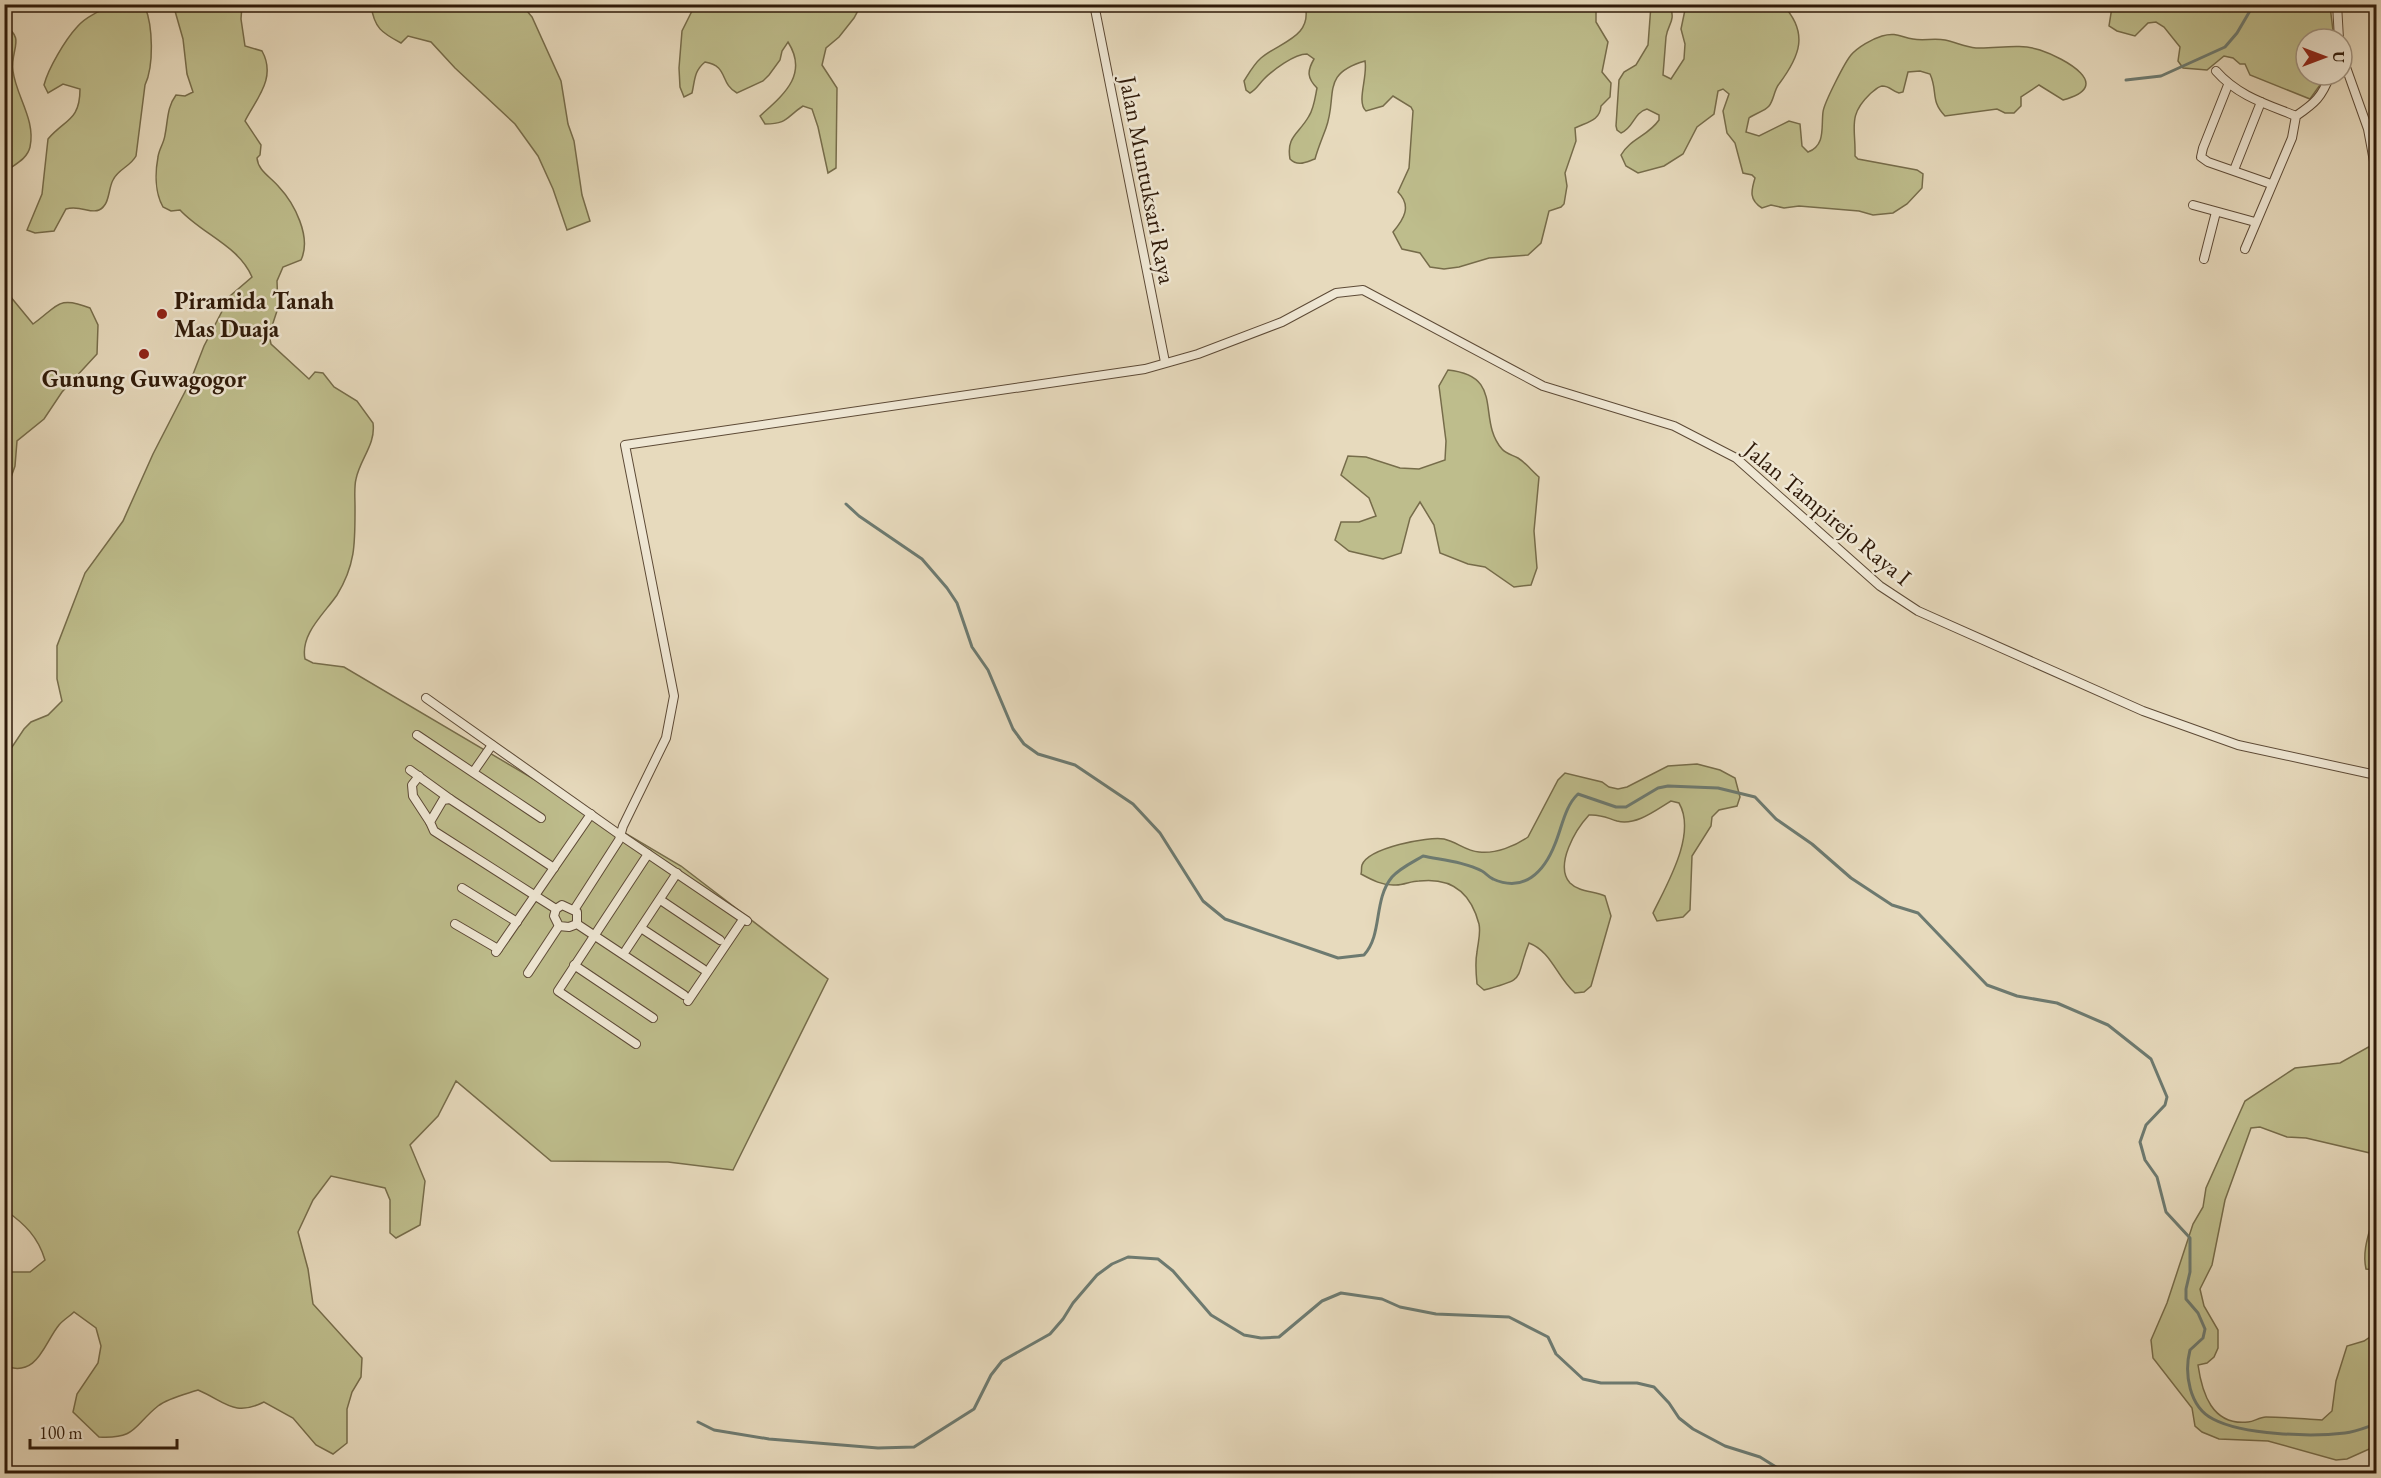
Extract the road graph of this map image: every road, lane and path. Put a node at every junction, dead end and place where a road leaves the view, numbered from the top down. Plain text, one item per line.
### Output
1 (1094, 4) edge
2 (2337, 4) edge
3 (2338, 27) edge
4 (2216, 71) dead end
5 (2228, 85) junction
6 (2326, 87) edge
7 (2353, 87) edge
8 (2260, 102) junction
9 (2296, 116) junction
10 (2234, 170) junction
11 (2376, 172) edge
12 (2271, 184) junction
13 (2193, 205) dead end
14 (2216, 212) junction
15 (2255, 222) junction
16 (2245, 249) dead end
17 (2204, 259) dead end
18 (1165, 362) junction
19 (426, 698) dead end
20 (417, 735) dead end
21 (492, 745) junction
22 (410, 770) dead end
23 (474, 771) junction
24 (2376, 775) edge
25 (418, 776) junction
26 (450, 799) junction
27 (591, 814) junction
28 (540, 818) dead end
29 (430, 822) junction
30 (620, 835) junction
31 (648, 854) junction
32 (554, 868) junction
33 (677, 873) junction
34 (462, 888) dead end
35 (535, 896) junction
36 (662, 901) dead end
37 (556, 909) junction
38 (574, 910) junction
39 (517, 922) junction
40 (455, 924) dead end
41 (577, 924) junction
42 (559, 926) junction
43 (641, 928) junction
44 (594, 936) junction
45 (720, 940) dead end
46 (626, 950) dead end
47 (574, 965) junction
48 (703, 969) dead end
49 (528, 973) dead end
50 (653, 1018) dead end
51 (636, 1044) dead end

1 - 18 street, Jalan Muntuksari Raya
2 - 3 street
4 - 5 street
5 - 8 street
5 - 10 street
6 - 9 street
7 - 11 street
8 - 9 street
8 - 10 street
9 - 12 street
10 - 12 street
12 - 15 street
13 - 14 street
14 - 15 street
14 - 17 street
15 - 16 street
18 - 24 street, Jalan Tampirejo Raya I
18 - 30 street, Jalan Tampirejo Raya I
19 - 21 street
20 - 23 street
21 - 23 street
21 - 27 street
22 - 25 street
23 - 28 street
25 - 26 street
25 - 29 street
26 - 29 street
26 - 32 street
27 - 30 street
27 - 32 street
29 - 35 street
30 - 31 street
30 - 38 street
31 - 33 street
31 - 44 street
32 - 35 street
33 - 43 street
33 - 44 street
34 - 39 street
35 - 37 street
35 - 39 street
36 - 45 street
37 - 38 street
37 - 42 street
38 - 41 street
39 - 40 street
41 - 42 street
41 - 44 street
42 - 49 street
43 - 46 street
43 - 48 street
44 - 47 street
47 - 50 street
47 - 51 street

